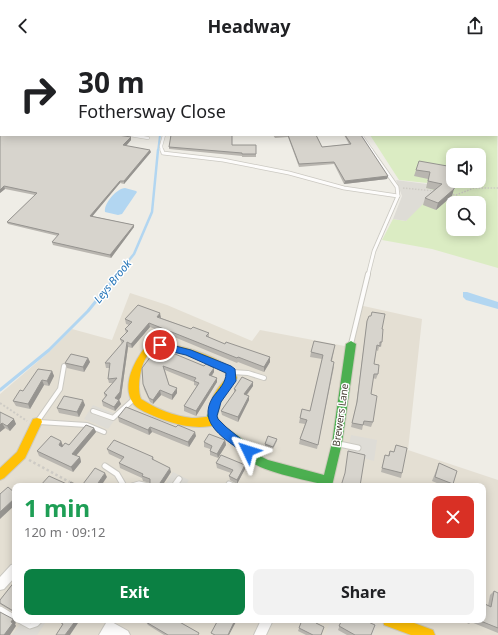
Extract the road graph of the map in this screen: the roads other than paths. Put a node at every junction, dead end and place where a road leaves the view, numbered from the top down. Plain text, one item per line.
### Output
1 (136, 136) edge
2 (164, 136) edge
3 (362, 136) edge
4 (148, 138) dead end
5 (398, 196) junction
6 (351, 344) joint
7 (64, 366) edge
8 (231, 372) junction
9 (264, 378) dead end
10 (135, 399) junction
11 (93, 410) dead end
12 (214, 421) junction
13 (35, 424) junction
14 (104, 432) dead end
15 (337, 443) junction
16 (358, 448) dead end
17 (105, 466) dead end
18 (0, 475) edge
19 (179, 479) dead end
20 (123, 483) edge
21 (176, 483) edge
22 (328, 483) edge
23 (12, 572) edge
24 (0, 585) edge
25 (0, 609) edge
26 (12, 616) edge
27 (24, 623) edge
28 (37, 623) edge
29 (266, 623) edge
30 (397, 623) edge
31 (105, 635) edge
32 (124, 635) edge
33 (260, 635) edge
34 (428, 635) edge

1 - 4 lane
2 - 5 lane
3 - 5 lane
5 - 6 lane
6 - 15 street, Brewers Lane
7 - 13 lane
8 - 9 lane
8 - 10 street
8 - 12 street
10 - 11 lane
10 - 12 street
12 - 22 street
13 - 14 lane
13 - 18 street
15 - 16 lane
15 - 22 street, Brewers Lane
17 - 20 lane
19 - 21 lane
23 - 24 street
25 - 26 lane
27 - 28 lane
29 - 33 street
30 - 34 street
31 - 32 street

